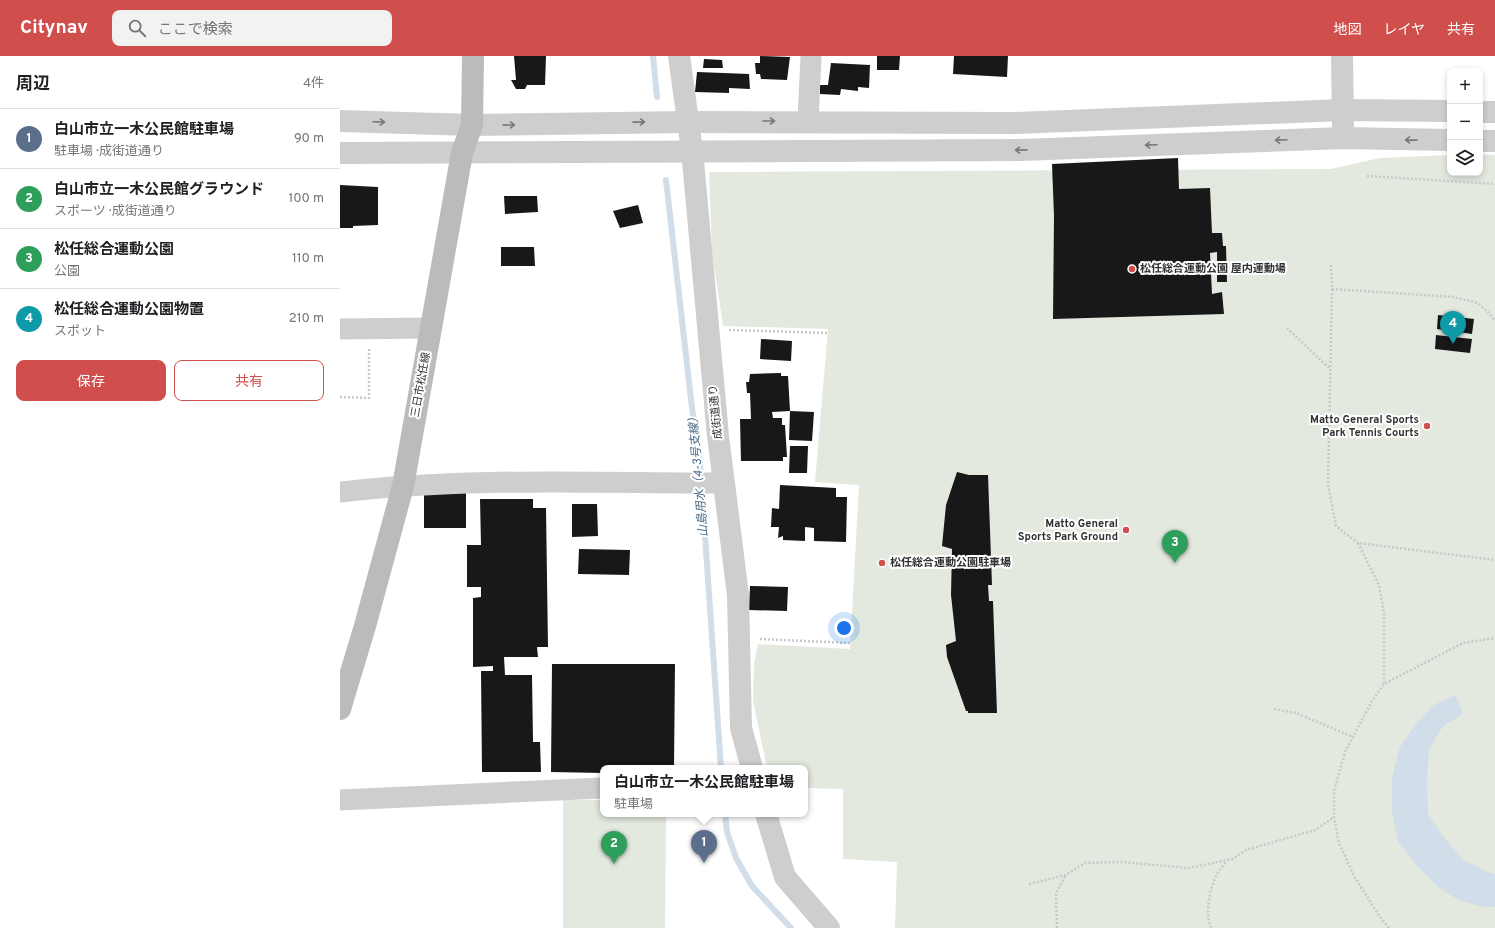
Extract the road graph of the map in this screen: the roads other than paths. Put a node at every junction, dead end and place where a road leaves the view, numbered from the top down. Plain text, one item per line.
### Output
1 (473, 56) edge
2 (679, 56) edge
3 (811, 56) edge
4 (1342, 56) edge
5 (1343, 110) junction
6 (1447, 111) edge
7 (1483, 112) edge
8 (1495, 112) edge
9 (340, 121) edge
10 (808, 121) junction
11 (688, 122) junction
12 (472, 125) junction
13 (1343, 138) junction
14 (1447, 140) edge
15 (1483, 141) edge
16 (1495, 141) edge
17 (692, 150) junction
18 (340, 152) edge
19 (462, 153) junction
20 (340, 328) edge
21 (431, 328) junction
22 (707, 483) junction
23 (403, 486) junction
24 (340, 492) edge
25 (340, 709) edge
26 (751, 765) edge
27 (600, 788) edge
28 (340, 800) edge
29 (767, 817) edge
30 (829, 928) edge

1 - 12 main road, 三日市松任線
2 - 11 street, 成街道通り
3 - 10 street
4 - 5 street
5 - 6 street
5 - 10 street
5 - 13 street
7 - 8 street
9 -> 12 street
11 -> 10 street
12 -> 11 street
11 - 17 street, 成街道通り
12 - 19 main road, 三日市松任線
14 -> 13 street
13 -> 17 street
15 - 16 street
17 - 19 street
17 - 22 street, 成街道通り
18 - 19 street
19 - 21 main road, 三日市松任線
20 - 21 street
21 - 23 main road, 三日市松任線
22 - 23 street
22 - 26 street, 成街道通り
23 - 24 street
23 - 25 main road, 三日市松任線
27 - 28 street
29 - 30 street

